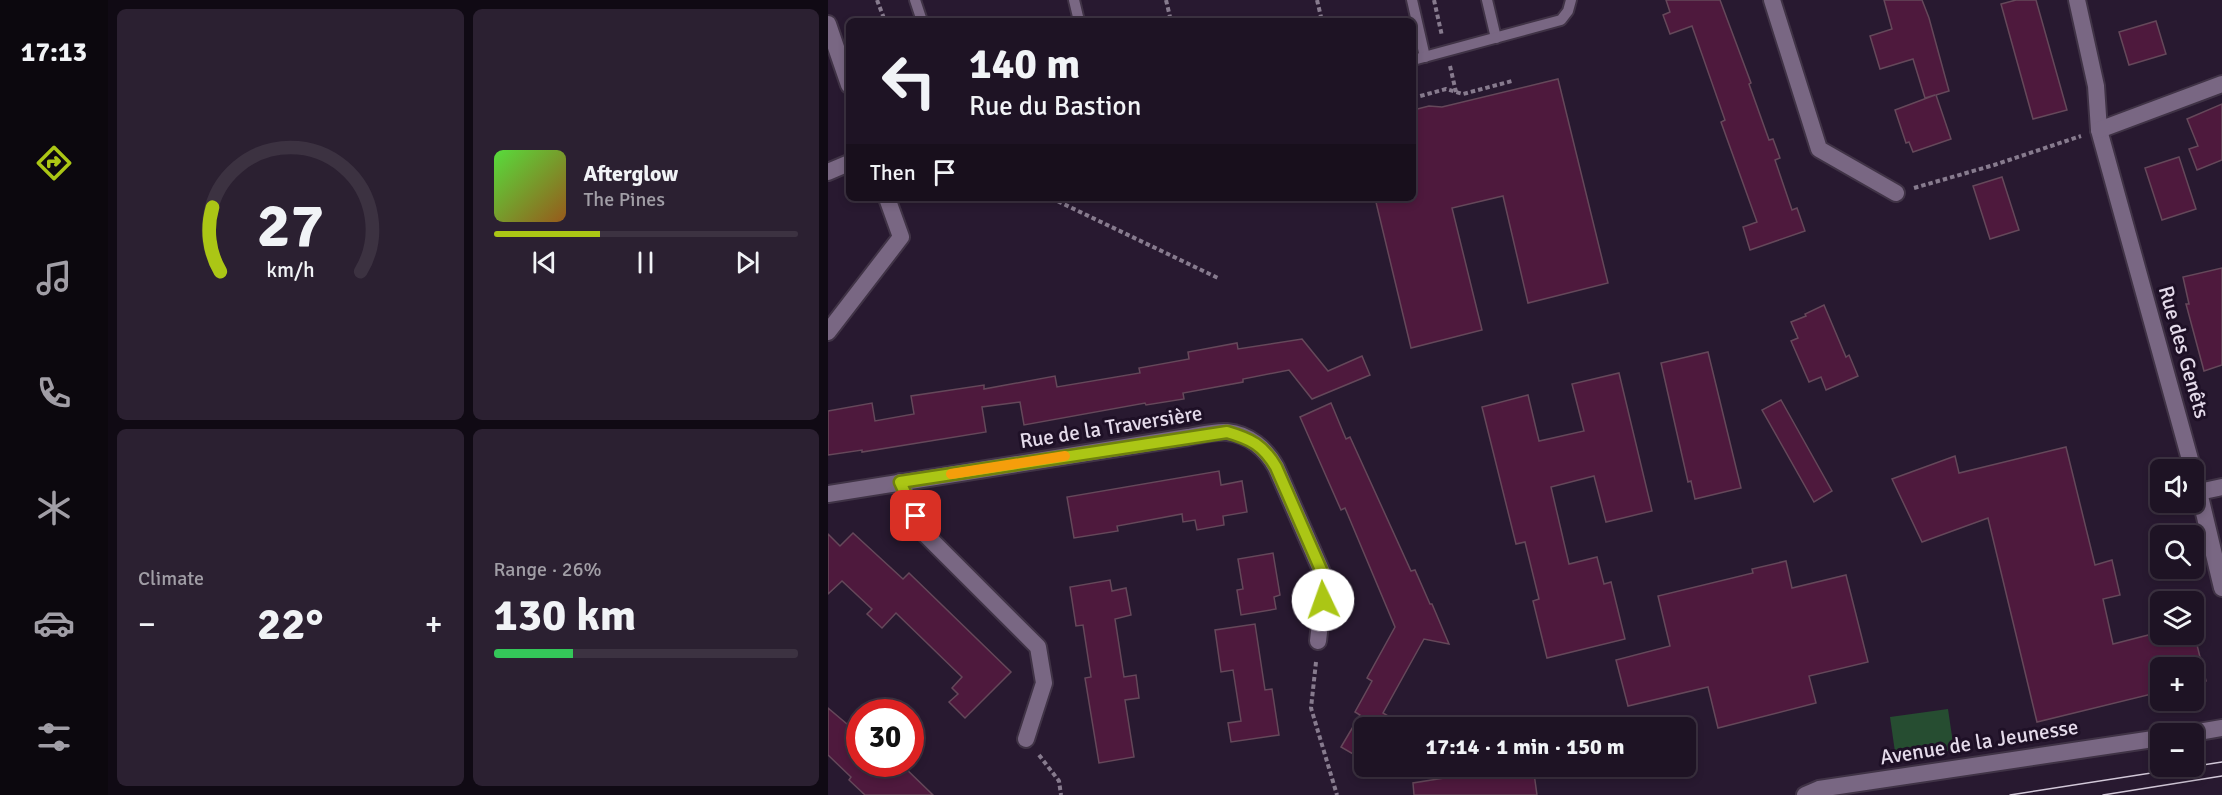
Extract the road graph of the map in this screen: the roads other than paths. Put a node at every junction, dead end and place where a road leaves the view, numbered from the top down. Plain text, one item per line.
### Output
1 (915, 0) edge
2 (1074, 0) edge
3 (1412, 0) edge
4 (1487, 0) edge
5 (1570, 0) edge
6 (1773, 0) edge
7 (2077, 0) edge
8 (921, 18) edge
9 (1078, 18) edge
10 (828, 24) edge
11 (1496, 38) junction
12 (1425, 57) junction
13 (1416, 59) edge
14 (846, 76) edge
15 (2222, 84) edge
16 (2099, 130) junction
17 (846, 163) edge
18 (828, 172) edge
19 (1896, 193) road end
20 (888, 201) edge
21 (828, 332) edge
22 (2190, 459) edge
23 (900, 482) junction
24 (2222, 486) edge
25 (2204, 491) edge
26 (828, 494) edge
27 (2204, 513) edge
28 (2222, 588) edge
29 (1318, 641) road end
30 (2222, 728) edge
31 (2204, 731) edge
32 (1026, 739) road end
33 (2150, 740) edge
34 (1805, 795) edge

1 - 8 lane
2 - 9 lane
3 - 12 lane
4 - 11 lane
5 - 11 lane
6 - 19 street
7 - 16 street, Rue des Genêts
10 - 14 street
11 - 12 lane
12 - 13 lane
15 - 16 street
16 - 22 street, Rue des Genêts
17 - 18 street
20 - 21 street
23 - 26 street, Rue de la Traversière
23 - 29 street, Rue de la Traversière
23 - 32 street
24 - 25 street
27 - 28 street, Rue des Genêts
30 - 31 street
33 - 34 street, Avenue de la Jeunesse

